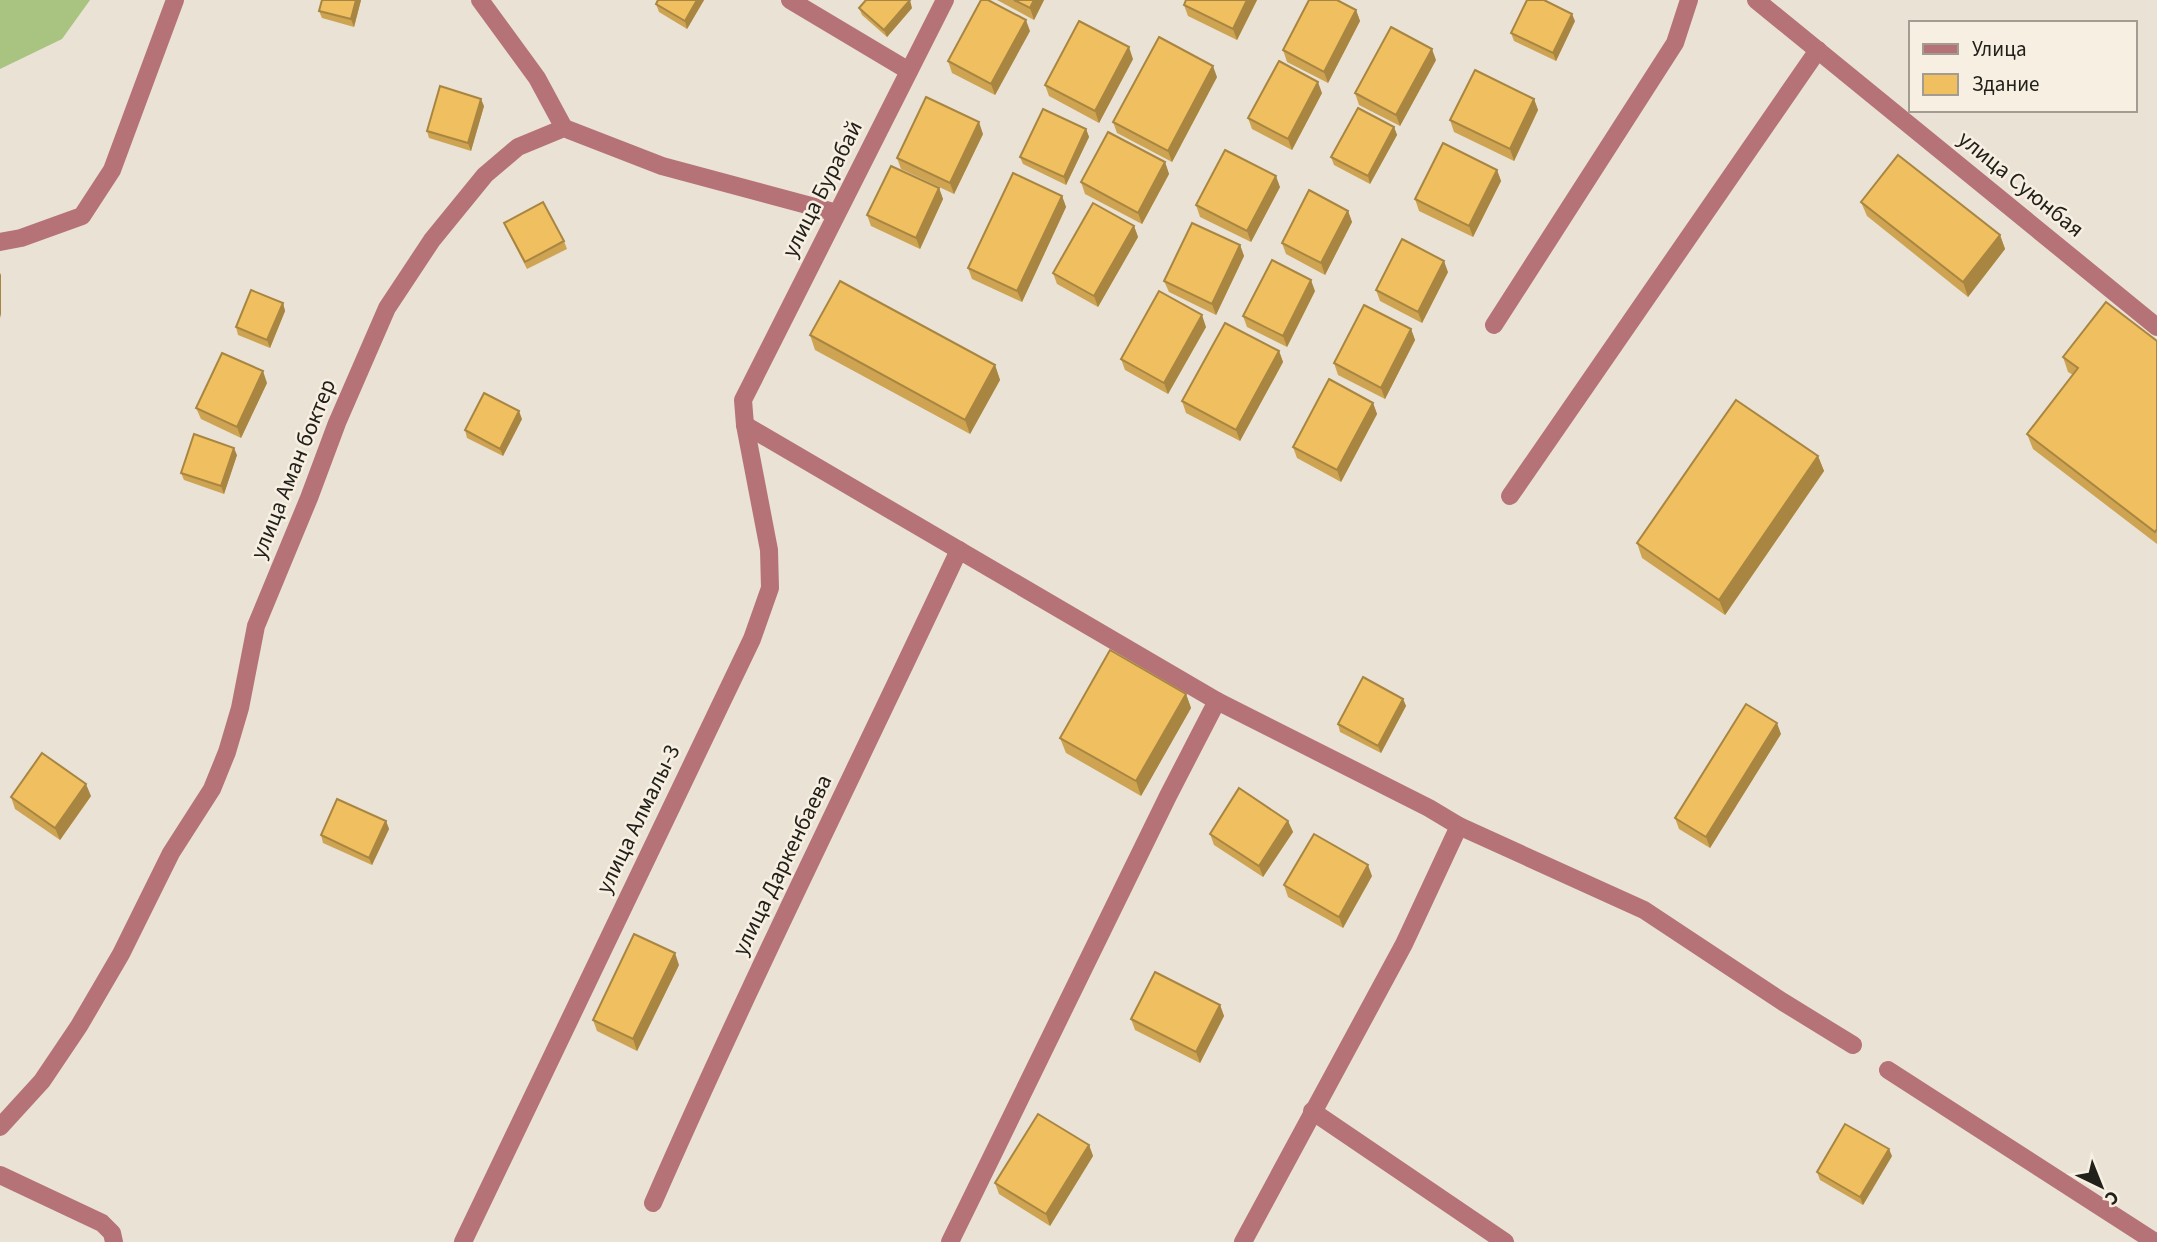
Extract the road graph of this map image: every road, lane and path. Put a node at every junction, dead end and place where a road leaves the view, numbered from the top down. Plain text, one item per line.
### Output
1 (175, 0) edge
2 (480, 0) edge
3 (790, 0) edge
4 (945, 0) edge
5 (1689, 0) edge
6 (1756, 0) edge
7 (1818, 50) junction
8 (909, 71) junction
9 (564, 128) junction
10 (837, 213) junction
11 (0, 242) edge
12 (1494, 325) dead end
13 (2157, 327) edge
14 (743, 400) joint
15 (744, 425) junction
16 (1510, 496) dead end
17 (959, 550) junction
18 (1217, 701) junction
19 (1459, 826) junction
20 (1853, 1045) dead end
21 (1888, 1070) dead end
22 (1312, 1111) junction
23 (0, 1127) edge
24 (0, 1175) edge
25 (653, 1203) dead end
26 (114, 1242) edge
27 (463, 1242) edge
28 (950, 1242) edge
29 (1243, 1242) edge
30 (1505, 1242) edge
31 (2154, 1242) edge

1 - 11 street
2 - 9 street
3 - 8 street
4 - 8 street, улица Бурабай
5 - 12 street
6 - 7 street, улица Суюнбая
7 - 13 street, улица Суюнбая
7 - 16 street
8 - 10 street, улица Бурабай
9 - 10 street
9 - 23 street, улица Аман боктер
10 - 14 street, улица Бурабай
14 - 15 street, улица Алмалы-3
15 - 17 street
15 - 27 street, улица Алмалы-3
17 - 18 street
17 - 25 street, улица Даркенбаева
18 - 19 street
18 - 28 street
19 - 20 street
19 - 22 street
21 - 31 street
22 - 29 street
22 - 30 street
24 - 26 street

